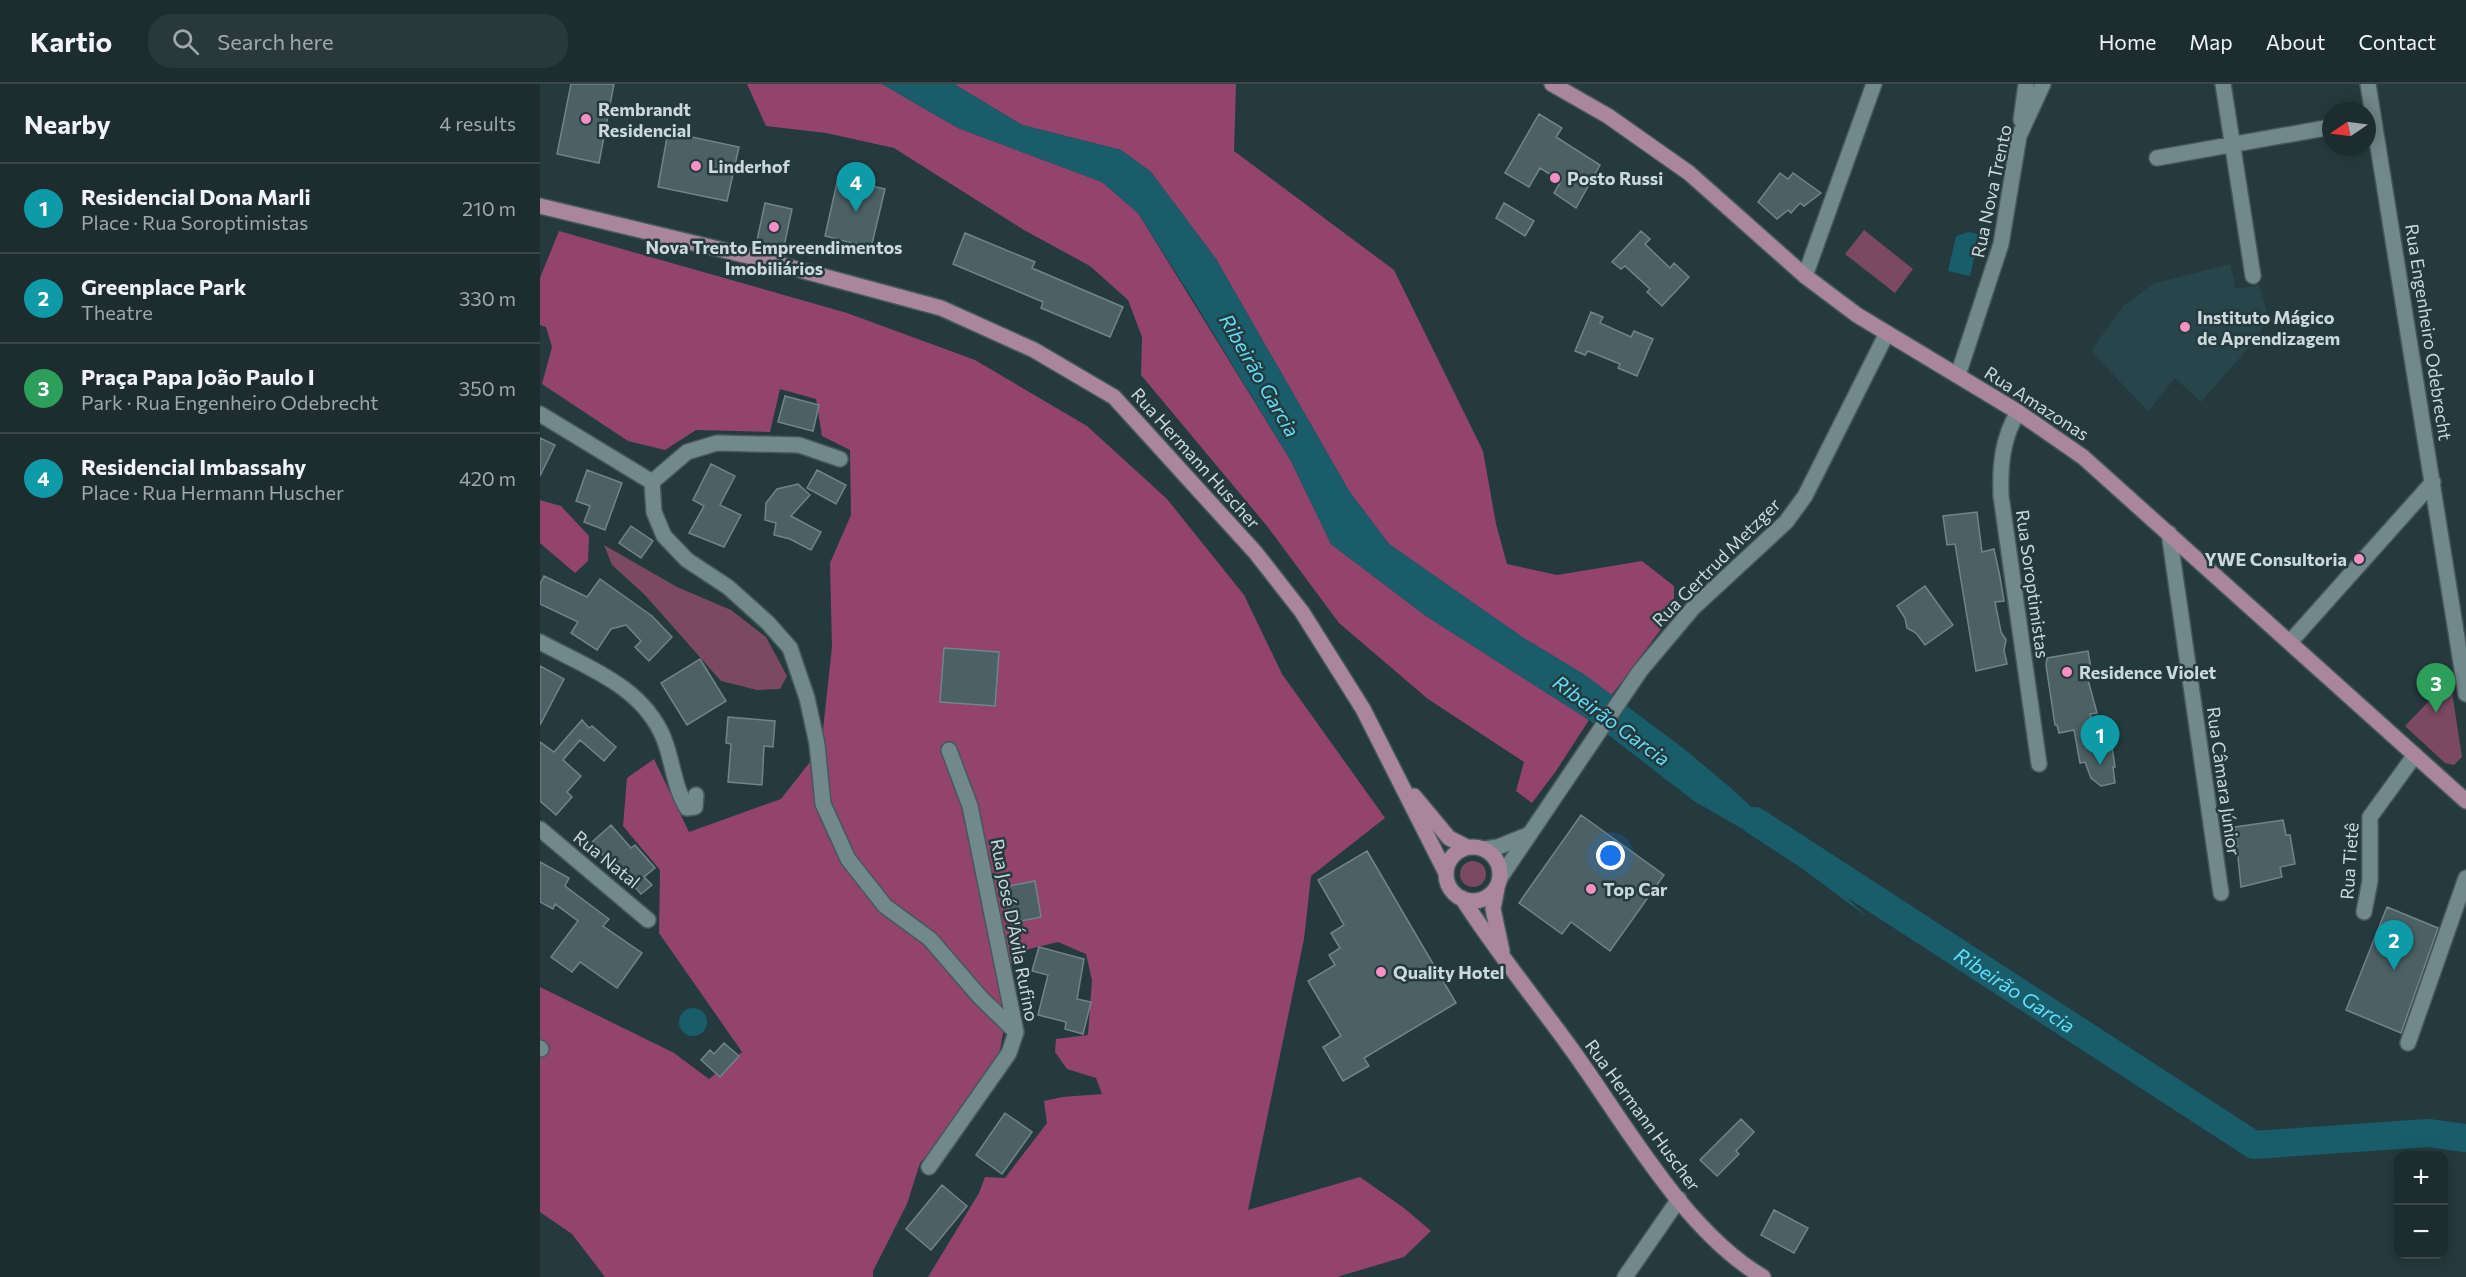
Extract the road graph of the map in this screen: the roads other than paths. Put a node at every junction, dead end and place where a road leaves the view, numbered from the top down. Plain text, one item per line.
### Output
1 (1552, 84) edge
2 (1874, 84) edge
3 (2026, 84) edge
4 (2043, 84) edge
5 (2223, 84) edge
6 (2368, 84) edge
7 (2370, 102) edge
8 (2322, 129) edge
9 (2019, 136) junction
10 (2233, 145) junction
11 (2376, 149) edge
12 (2157, 158) dead end
13 (540, 206) edge
14 (1805, 276) junction
15 (2253, 276) dead end
16 (1887, 333) junction
17 (1958, 375) junction
18 (2018, 412) junction
19 (540, 414) edge
20 (840, 459) dead end
21 (652, 482) junction
22 (2433, 482) junction
23 (2169, 533) junction
24 (2291, 641) junction
25 (540, 642) edge
26 (2466, 694) edge
27 (949, 750) dead end
28 (1386, 753) junction
29 (2415, 755) junction
30 (2039, 764) dead end
31 (696, 795) dead end
32 (2466, 801) edge
33 (540, 829) edge
34 (1530, 834) junction
35 (1467, 848) junction
36 (1484, 849) junction
37 (1446, 873) junction
38 (2466, 878) edge
39 (1498, 883) junction
40 (2221, 893) dead end
41 (1462, 898) junction
42 (2364, 912) dead end
43 (648, 920) dead end
44 (1505, 962) junction
45 (1016, 1032) junction
46 (2408, 1043) dead end
47 (929, 1167) dead end
48 (1679, 1199) junction
49 (1624, 1277) edge
50 (1763, 1277) edge

1 - 14 main road, Rua Amazonas
2 - 14 street
3 - 9 street
4 - 9 street, Rua Nova Trento
5 - 10 street
6 - 7 street, Rua Engenheiro Odebrecht
8 - 10 street
9 - 17 street, Rua Nova Trento
10 - 12 street
10 - 15 street
11 - 22 street, Rua Engenheiro Odebrecht
13 - 28 main road, Rua Hermann Huscher
14 - 16 main road, Rua Amazonas
16 - 17 main road, Rua Amazonas
16 - 34 street, Rua Gertrud Metzger
17 - 18 main road, Rua Amazonas
18 - 23 main road, Rua Amazonas
18 - 30 street, Rua Soroptimistas
19 - 21 street
20 - 21 street
21 - 45 street
22 - 24 street
22 - 26 street, Rua Engenheiro Odebrecht
23 - 24 main road, Rua Amazonas
23 - 40 street, Rua Câmara Júnior
24 - 29 main road, Rua Amazonas
25 - 31 street
27 - 45 street, Rua José D'Ávila Rufino
28 - 35 main road, Rua Hermann Huscher
28 - 37 main road, Rua Hermann Huscher
29 - 32 main road, Rua Amazonas
29 - 42 street, Rua Tietê
33 - 43 street, Rua Natal
34 - 36 street
34 - 39 street, Rua Gertrud Metzger
35 - 36 main road
35 - 37 main road
36 - 39 main road
37 - 41 main road
38 - 46 street
39 - 41 main road
39 - 44 main road, Rua Hermann Huscher
41 - 44 main road, Rua Hermann Huscher
44 - 48 main road, Rua Hermann Huscher
45 - 47 street, Rua José D'Ávila Rufino
48 - 49 street
48 - 50 main road, Rua Hermann Huscher

